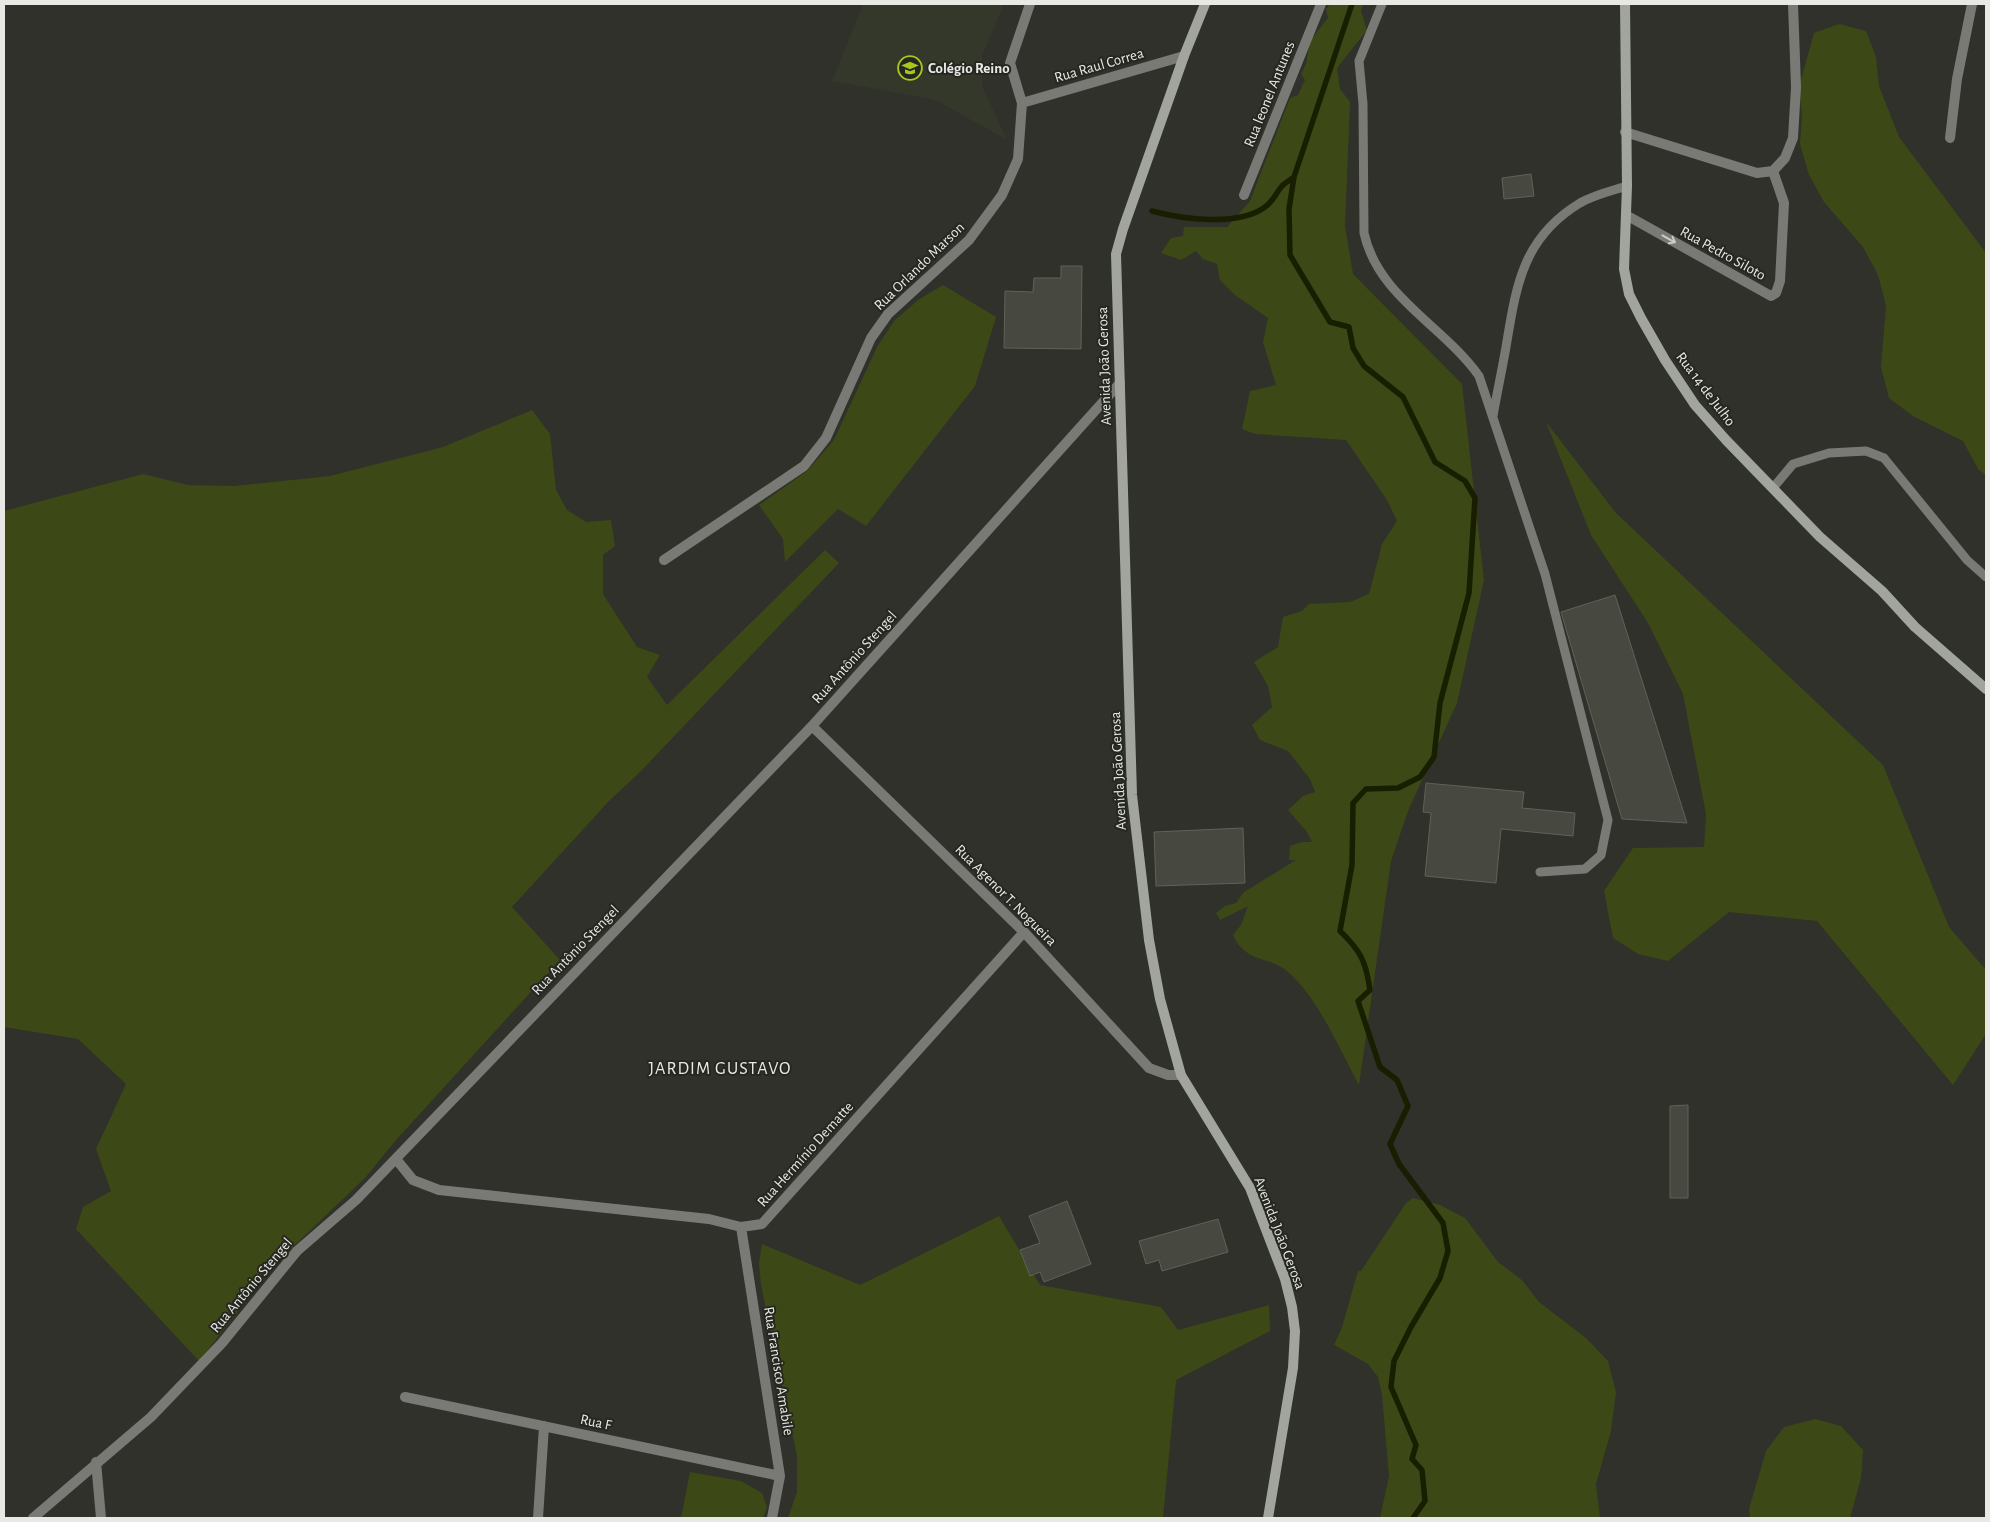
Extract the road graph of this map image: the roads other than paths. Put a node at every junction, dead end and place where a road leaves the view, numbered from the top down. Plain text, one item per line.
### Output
1 (1030, 4) edge
2 (1205, 4) edge
3 (1321, 4) edge
4 (1382, 4) edge
5 (1625, 4) edge
6 (1793, 4) edge
7 (1972, 4) edge
8 (1184, 56) junction
9 (1022, 103) junction
10 (1625, 132) junction
11 (1950, 138) dead end
12 (1773, 171) junction
13 (1627, 186) junction
14 (1244, 195) dead end
15 (1626, 216) junction
16 (1120, 383) junction
17 (1493, 416) junction
18 (1773, 488) junction
19 (664, 560) dead end
20 (1986, 577) edge
21 (1986, 689) edge
22 (812, 726) junction
23 (1540, 872) dead end
24 (1024, 932) junction
25 (1181, 1074) junction
26 (396, 1159) junction
27 (741, 1227) junction
28 (405, 1398) dead end
29 (544, 1426) junction
30 (96, 1462) junction
31 (780, 1476) junction
32 (33, 1518) edge
33 (101, 1518) edge
34 (538, 1518) edge
35 (772, 1518) edge
36 (1268, 1518) edge

1 - 9 street, Rua Orlando Marson
2 - 8 main road, Avenida João Gerosa
3 - 14 street, Rua leonel Antunes
4 - 17 lane
5 - 10 main road, Rua 14 de Julho
6 - 12 street
7 - 11 street
8 - 9 street, Rua Raul Correa
8 - 16 main road, Avenida João Gerosa
9 - 19 street, Rua Orlando Marson
10 - 12 street
10 - 13 main road, Rua 14 de Julho
15 -> 12 street, Rua Pedro Siloto
13 - 15 main road, Rua 14 de Julho
13 - 17 lane
15 - 18 main road, Rua 14 de Julho
16 - 22 street, Rua Antônio Stengel
16 - 25 main road, Avenida João Gerosa
17 - 23 lane
18 - 20 lane
18 - 21 main road, Rua 14 de Julho
22 - 24 street, Rua Agenor T. Nogueira
22 - 26 street, Rua Antônio Stengel
24 - 25 street, Rua Agenor T. Nogueira
24 - 27 street, Rua Hermínio Dematte
25 - 36 main road, Avenida João Gerosa
26 - 27 street, Rua Hermínio Dematte
26 - 30 street, Rua Antônio Stengel
27 - 31 street, Rua Francisco Amabile
28 - 29 street, Rua F
29 - 31 street, Rua F
29 - 34 street
30 - 32 street, Rua Antônio Stengel
30 - 33 street
31 - 35 street, Rua Francisco Amabile

